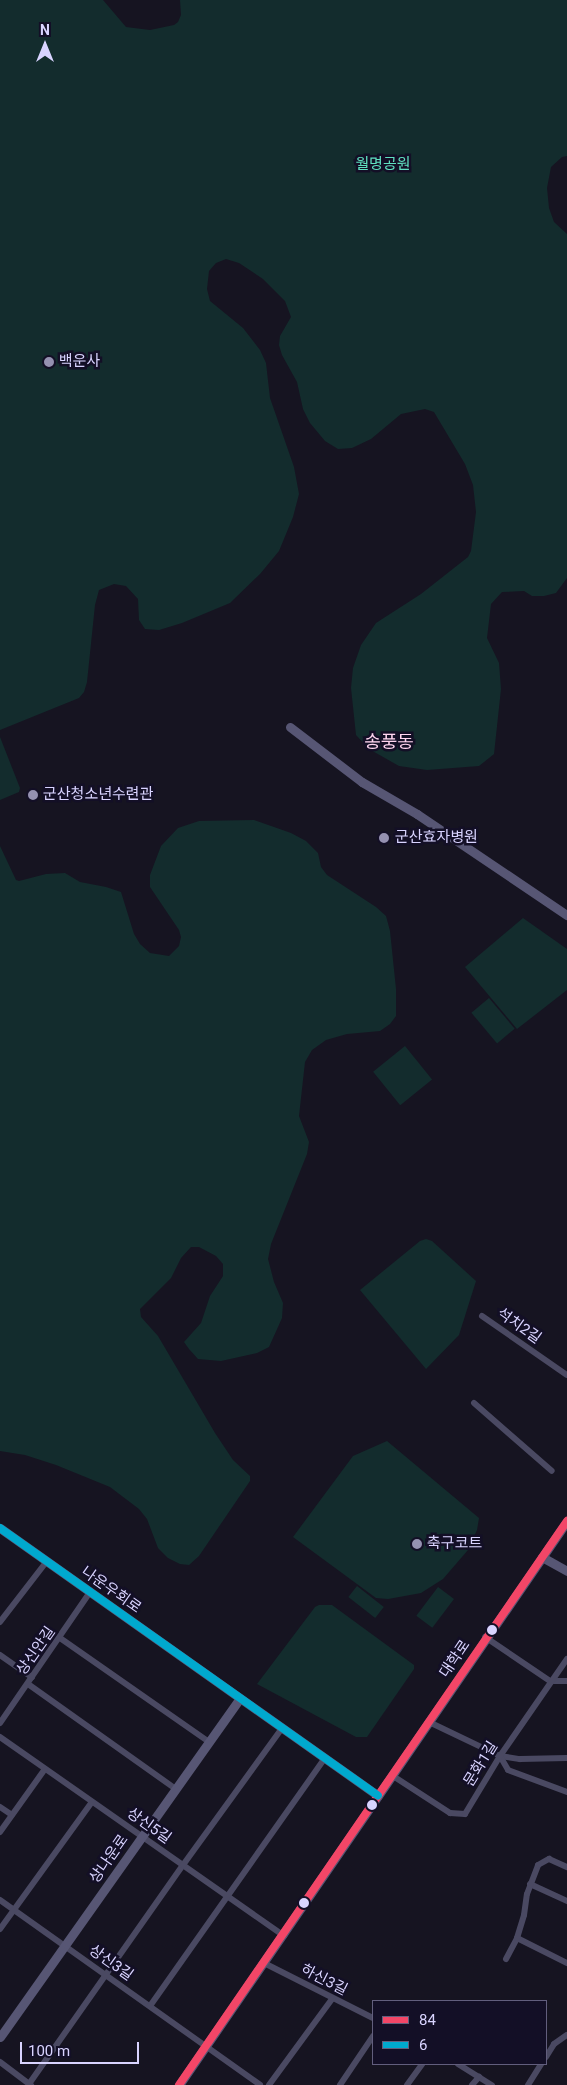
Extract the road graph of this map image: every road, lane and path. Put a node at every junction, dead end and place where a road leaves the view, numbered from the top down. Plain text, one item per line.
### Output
1 (290, 727) dead end
2 (567, 915) edge
3 (482, 1316) dead end
4 (567, 1375) edge
5 (474, 1403) dead end
6 (552, 1471) dead end
7 (567, 1521) edge
8 (0, 1528) edge
9 (542, 1557) junction
10 (47, 1561) junction
11 (567, 1571) edge
12 (90, 1592) junction
13 (0, 1622) edge
14 (486, 1637) junction
15 (60, 1638) junction
16 (0, 1654) edge
17 (567, 1659) edge
18 (32, 1677) junction
19 (550, 1681) junction
20 (567, 1681) edge
21 (28, 1684) junction
22 (240, 1698) junction
23 (429, 1722) junction
24 (0, 1723) edge
25 (283, 1727) junction
26 (0, 1737) edge
27 (209, 1742) junction
28 (500, 1756) junction
29 (325, 1758) junction
30 (567, 1758) edge
31 (45, 1769) junction
32 (393, 1776) junction
33 (176, 1789) junction
34 (567, 1792) edge
35 (378, 1796) junction
36 (92, 1802) junction
37 (0, 1807) edge
38 (12, 1815) junction
39 (0, 1832) edge
40 (142, 1836) junction
41 (183, 1865) junction
42 (567, 1867) edge
43 (530, 1884) junction
44 (228, 1896) junction
45 (0, 1900) edge
46 (567, 1901) edge
47 (13, 1909) junction
48 (0, 1929) edge
49 (284, 1936) junction
50 (516, 1938) junction
51 (64, 1945) junction
52 (506, 1958) dead end
53 (264, 1963) junction
54 (567, 1963) edge
55 (107, 1975) junction
56 (332, 1998) junction
57 (150, 2006) junction
58 (372, 2018) edge
59 (567, 2035) edge
60 (0, 2036) edge
61 (372, 2037) edge
62 (207, 2046) junction
63 (547, 2055) edge
64 (0, 2062) edge
65 (421, 2065) edge
66 (460, 2065) edge
67 (540, 2065) edge
68 (479, 2077) junction
69 (30, 2084) edge
70 (179, 2085) edge
71 (260, 2085) edge
72 (270, 2085) edge
73 (340, 2085) edge
74 (406, 2085) edge
75 (472, 2085) edge
76 (492, 2085) edge
77 (528, 2085) edge

1 - 2 street
3 - 4 street, 석치2길
5 - 6 street
7 - 9 street, 대학로
8 - 10 street, 나운우회로
9 - 11 street
9 - 14 street, 대학로
10 - 12 street, 나운우회로
10 - 13 street
12 - 15 street, 상신안길
12 - 22 street, 나운우회로
14 - 19 street
14 - 23 street, 대학로
15 - 18 street, 상신안길
15 - 27 street
16 - 18 street
17 - 19 street, 문화1길
18 - 21 street, 상신안길
19 - 20 street
19 - 28 street, 문화1길
21 - 24 street, 상신안길
21 - 33 street
22 - 25 street, 나운우회로
22 - 27 street, 상나운로
23 - 28 street
23 - 32 street, 대학로
25 - 29 street, 나운우회로
25 - 41 street
26 - 31 street, 상신5길
27 - 33 street, 상나운로
28 - 30 street
28 - 32 street, 문화1길
28 - 34 street
29 - 35 street, 나운우회로
29 - 44 street
31 - 36 street, 상신5길
31 - 38 street
32 - 35 street, 대학로
33 - 40 street, 상나운로
35 - 49 street, 대학로
36 - 40 street, 상신5길
36 - 47 street
37 - 38 street
38 - 39 street
40 - 41 street, 상신5길
40 - 51 street, 상나운로
41 - 44 street, 상신5길
41 - 55 street
42 - 43 street
43 - 46 street
43 - 50 street
44 - 49 street, 상신5길
44 - 57 street
45 - 47 street, 상신3길
47 - 48 street
47 - 51 street, 상신3길
49 - 53 street, 대학로
50 - 52 street
50 - 54 street
51 - 55 street, 상신3길
51 - 60 street, 상나운로
53 - 56 street, 하신3길
53 - 62 street, 대학로
55 - 57 street, 상신3길
55 - 69 street
56 - 58 street, 하신3길
56 - 72 street
57 - 62 street, 상신3길
59 - 63 street
61 - 73 street
62 - 70 street, 대학로
62 - 71 street, 상신3길
64 - 69 street
65 - 74 street
66 - 68 street
67 - 77 street
68 - 75 street
68 - 76 street

